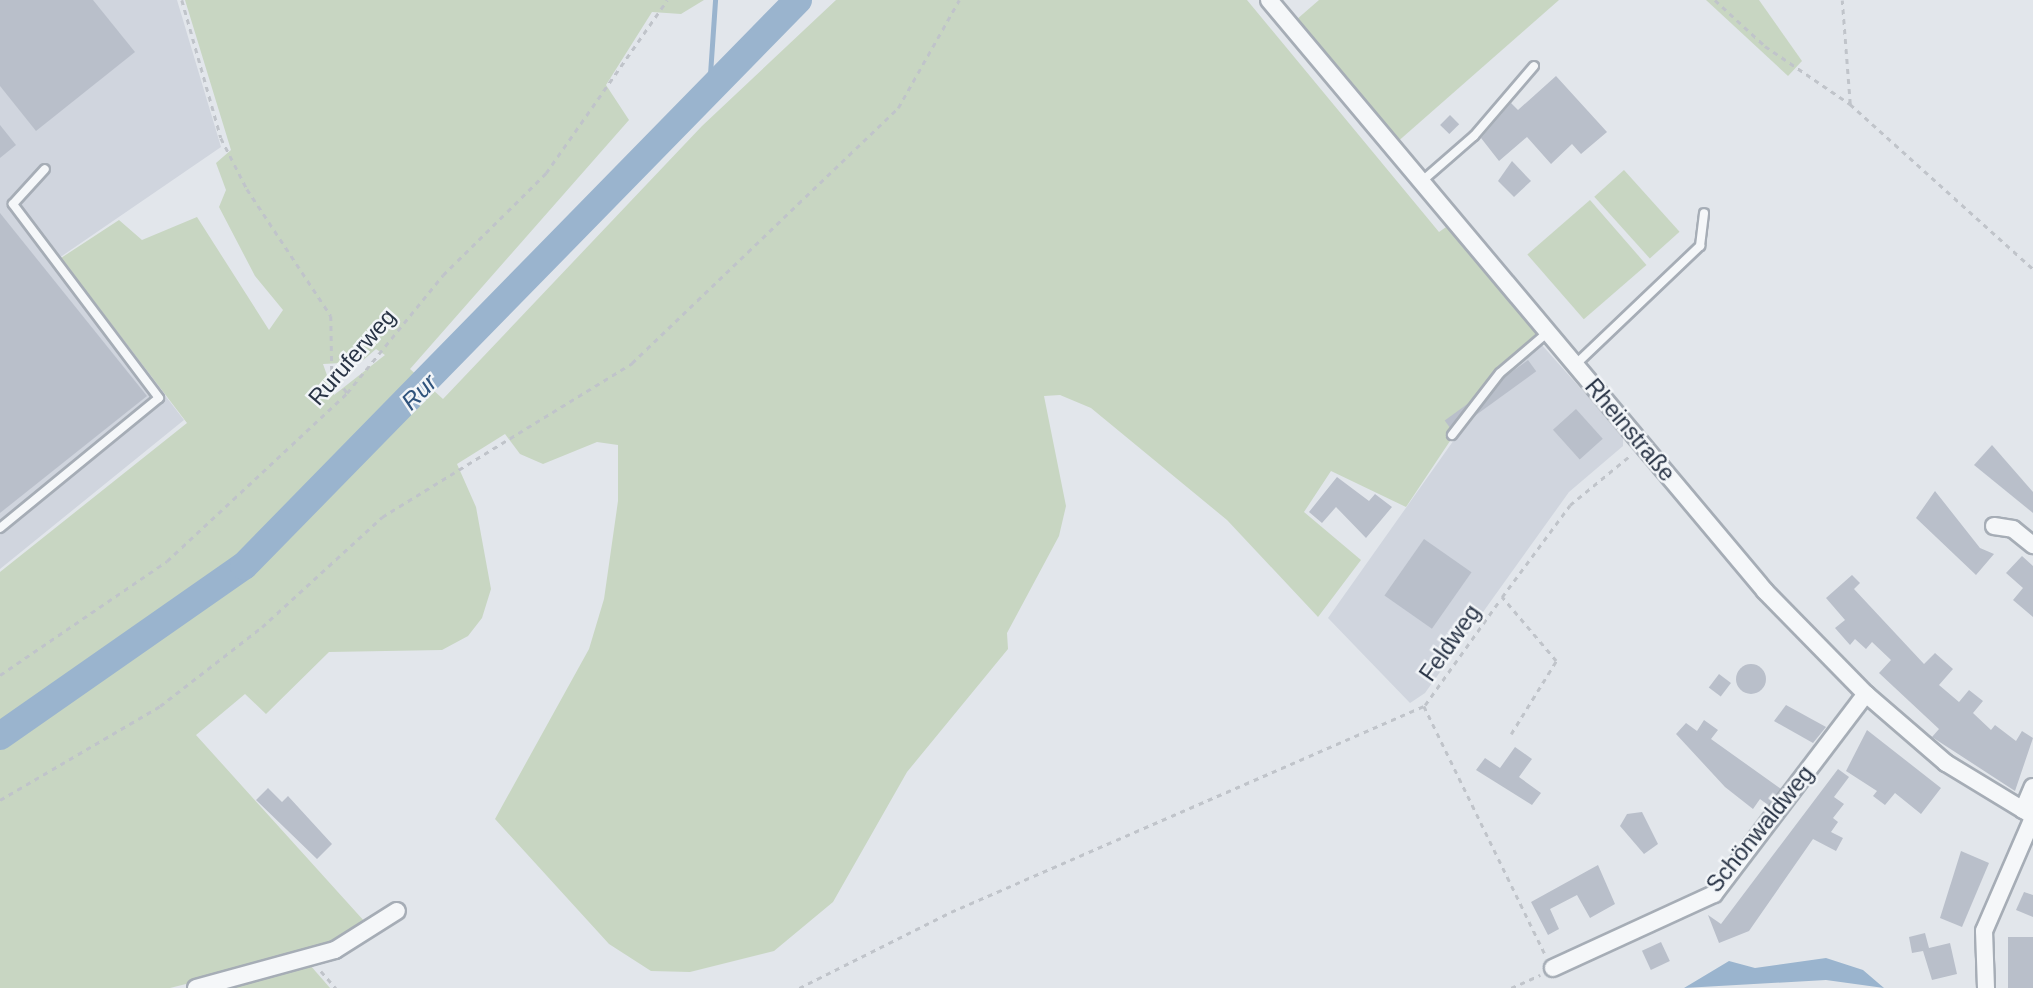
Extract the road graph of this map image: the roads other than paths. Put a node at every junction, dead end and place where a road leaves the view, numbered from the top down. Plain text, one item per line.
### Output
1 (1269, 0) edge
2 (1534, 66) dead end
3 (45, 169) dead end
4 (1421, 182) junction
5 (1704, 214) dead end
6 (1547, 333) junction
7 (1575, 365) junction
8 (1452, 435) dead end
9 (1994, 526) dead end
10 (0, 528) edge
11 (2033, 545) edge
12 (1866, 694) junction
13 (2033, 787) edge
14 (2030, 815) edge
15 (397, 911) dead end
16 (1553, 968) road end
17 (197, 988) edge
18 (1986, 988) edge

1 - 4 street, Rheinstraße
2 - 4 lane
3 - 10 lane
4 - 6 street, Rheinstraße
5 - 7 lane
6 - 7 street, Rheinstraße
6 - 8 lane
7 - 12 street, Rheinstraße
9 - 11 street
12 - 14 street, Rheinstraße
12 - 16 street, Schönwaldweg
13 - 14 street
14 - 18 street
15 - 17 street

